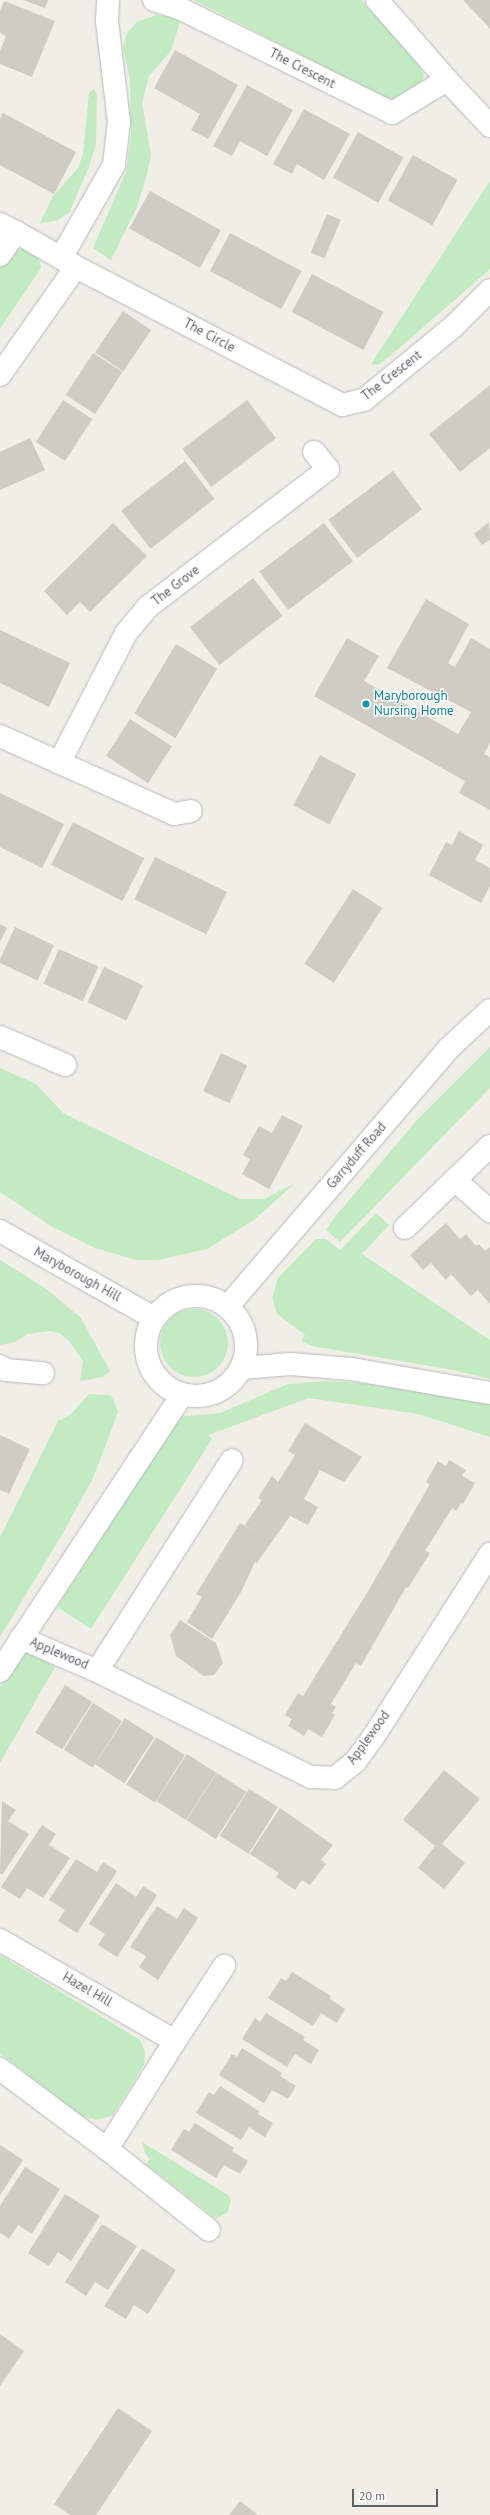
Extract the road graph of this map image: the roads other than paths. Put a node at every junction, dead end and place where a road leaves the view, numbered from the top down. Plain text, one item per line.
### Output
1 (108, 0) edge
2 (154, 0) edge
3 (377, 0) edge
4 (447, 80) junction
5 (490, 126) edge
6 (8, 228) edge
7 (0, 255) edge
8 (69, 262) junction
9 (490, 290) edge
10 (0, 375) edge
11 (342, 405) joint
12 (314, 452) dead end
13 (0, 736) edge
14 (60, 763) junction
15 (191, 811) dead end
16 (490, 1010) edge
17 (0, 1037) edge
18 (65, 1065) dead end
19 (490, 1146) edge
20 (455, 1180) junction
21 (490, 1211) edge
22 (405, 1228) dead end
23 (0, 1231) edge
24 (228, 1306) junction
25 (154, 1318) junction
26 (0, 1366) edge
27 (242, 1368) junction
28 (43, 1373) dead end
29 (490, 1393) edge
30 (182, 1395) junction
31 (232, 1460) dead end
32 (490, 1554) edge
33 (21, 1638) junction
34 (0, 1671) edge
35 (97, 1671) junction
36 (0, 1940) edge
37 (224, 1966) dead end
38 (174, 2041) junction
39 (0, 2069) edge
40 (107, 2149) junction
41 (209, 2230) dead end

1 - 8 street
2 - 4 street, The Crescent
3 - 4 street
4 - 5 street
6 - 7 street, The Circle
6 - 8 street, The Circle
8 - 10 street
8 - 11 street, The Circle
9 - 11 street, The Crescent
12 - 14 street, The Grove
13 - 14 street
14 - 15 street
16 - 24 street, Garryduff Road
17 - 18 street
19 - 20 street
20 - 21 street
20 - 22 street
23 - 25 street, Maryborough Hill
24 - 25 street
24 - 27 street
25 - 30 street
26 - 28 street
27 - 29 street
27 - 30 street
30 - 33 street
31 - 35 street, Applewood
32 - 35 street, Applewood
33 - 34 street
33 - 35 street, Applewood
36 - 38 street, Hazel Hill
37 - 38 street
38 - 40 street
39 - 40 street
40 - 41 street

